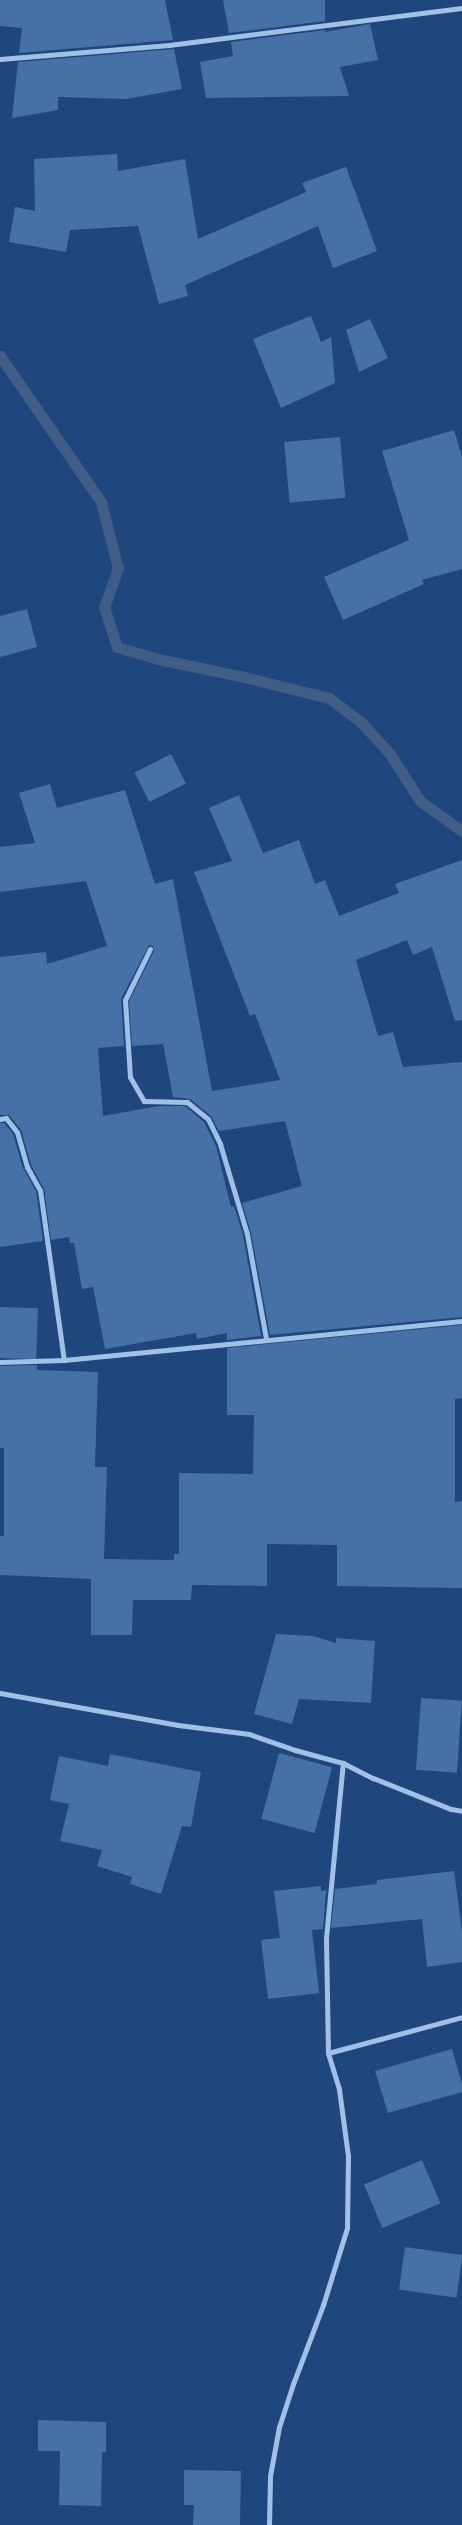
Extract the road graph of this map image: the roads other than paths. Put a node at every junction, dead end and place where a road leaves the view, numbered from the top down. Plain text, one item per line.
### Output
1 (462, 8) edge
2 (0, 59) edge
3 (150, 949) dead end
4 (0, 1119) edge
5 (462, 1321) edge
6 (266, 1339) junction
7 (64, 1360) junction
8 (0, 1362) edge
9 (0, 1693) edge
10 (343, 1762) junction
11 (462, 1811) edge
12 (462, 2017) edge
13 (328, 2053) junction
14 (269, 2525) edge

1 - 2 street
3 - 6 street
4 - 7 street
5 - 6 street
6 - 7 street
7 - 8 street
9 - 10 street
10 - 11 street
10 - 13 street
12 - 13 street
13 - 14 street

